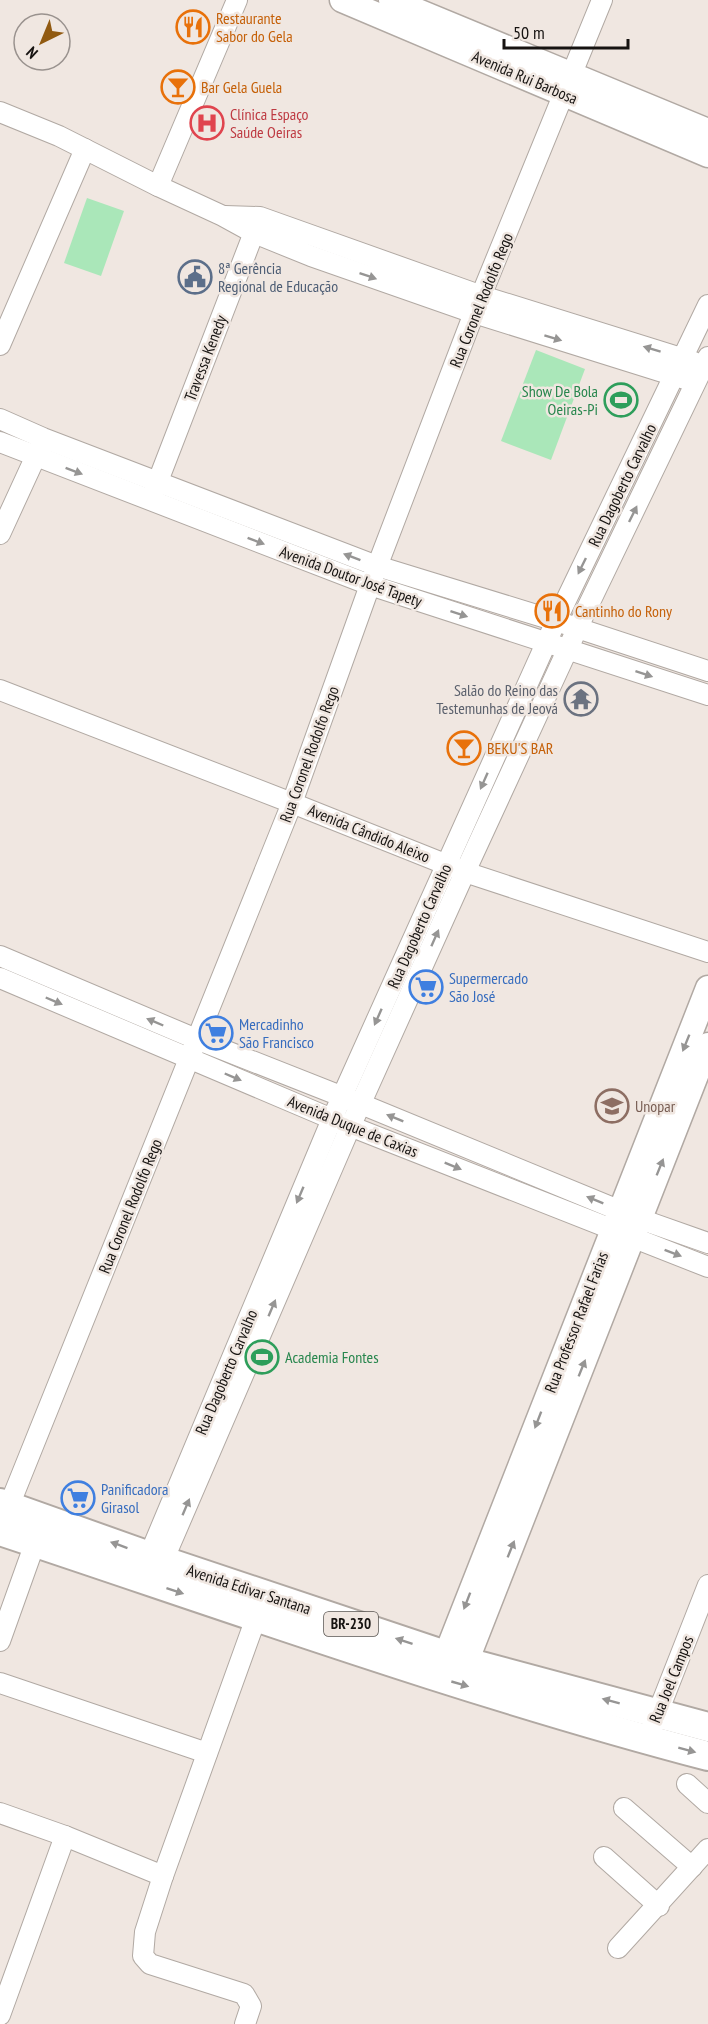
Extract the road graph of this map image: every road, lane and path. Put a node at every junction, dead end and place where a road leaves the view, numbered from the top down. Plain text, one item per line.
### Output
1 (237, 0) edge
2 (342, 0) edge
3 (391, 0) edge
4 (602, 0) edge
5 (568, 84) junction
6 (0, 112) edge
7 (708, 131) edge
8 (85, 149) junction
9 (708, 155) edge
10 (158, 186) junction
11 (257, 225) junction
12 (478, 305) junction
13 (708, 305) edge
14 (0, 345) edge
15 (683, 358) junction
16 (705, 372) edge
17 (674, 376) junction
18 (0, 419) edge
19 (0, 442) edge
20 (39, 447) junction
21 (154, 491) junction
22 (0, 534) edge
23 (377, 566) junction
24 (370, 585) junction
25 (556, 621) junction
26 (577, 628) junction
27 (546, 641) junction
28 (568, 649) junction
29 (708, 671) edge
30 (0, 690) edge
31 (708, 695) edge
32 (292, 803) junction
33 (456, 868) junction
34 (708, 952) edge
35 (0, 956) edge
36 (0, 978) edge
37 (708, 988) edge
38 (196, 1039) junction
39 (708, 1045) edge
40 (190, 1058) junction
41 (342, 1098) junction
42 (361, 1104) junction
43 (341, 1122) junction
44 (626, 1224) junction
45 (708, 1243) edge
46 (708, 1267) edge
47 (3, 1513) edge
48 (35, 1543) junction
49 (156, 1558) junction
50 (708, 1585) edge
51 (256, 1618) junction
52 (708, 1622) edge
53 (0, 1641) edge
54 (456, 1659) junction
55 (0, 1683) edge
56 (708, 1727) edge
57 (658, 1728) junction
58 (207, 1754) junction
59 (708, 1756) edge
60 (687, 1784) dead end
61 (708, 1803) edge
62 (624, 1808) dead end
63 (0, 1812) edge
64 (65, 1836) junction
65 (708, 1849) edge
66 (603, 1857) dead end
67 (692, 1867) junction
68 (163, 1876) junction
69 (658, 1906) junction
70 (618, 1948) dead end
71 (0, 2015) edge
72 (245, 2024) edge

1 - 10 street
2 - 5 main road, Avenida Rui Barbosa
3 - 5 main road, Avenida Rui Barbosa
4 - 5 street, Rua Coronel Rodolfo Rego
5 - 7 main road, Avenida Rui Barbosa
5 - 9 main road, Avenida Rui Barbosa
5 - 12 street, Rua Coronel Rodolfo Rego
6 - 8 street
8 - 10 street
8 - 14 street
10 - 11 street
11 - 12 street
11 - 21 street, Travessa Kenedy
15 -> 12 street
12 -> 17 street
12 - 23 street, Rua Coronel Rodolfo Rego
13 - 15 street, Rua Dagoberto Carvalho
15 - 16 street
15 - 17 street, Rua Dagoberto Carvalho
16 - 17 street
26 -> 16 street, Rua Dagoberto Carvalho
17 -> 25 street, Rua Dagoberto Carvalho
18 - 20 street, Avenida Doutor José Tapety
19 - 20 street, Avenida Doutor José Tapety
20 - 21 street, Avenida Doutor José Tapety
20 - 22 street
23 -> 21 street, Avenida Doutor José Tapety
21 -> 24 street, Avenida Doutor José Tapety
23 - 24 street, Rua Coronel Rodolfo Rego
23 - 25 street, Avenida Doutor José Tapety
24 -> 27 street, Avenida Doutor José Tapety
24 - 32 street, Rua Coronel Rodolfo Rego
25 - 26 street, Avenida Doutor José Tapety
25 - 27 street, Rua Dagoberto Carvalho
26 - 28 street, Rua Dagoberto Carvalho
26 - 29 street, Avenida Doutor José Tapety
27 - 28 street, Avenida Doutor José Tapety
27 -> 33 street, Rua Dagoberto Carvalho
28 -> 31 street, Avenida Doutor José Tapety
28 - 33 street, Rua Dagoberto Carvalho
30 - 32 street, Avenida Cândido Aleixo
32 - 33 street, Avenida Cândido Aleixo
32 - 38 street, Rua Coronel Rodolfo Rego
33 - 34 street, Avenida Cândido Aleixo
33 -> 41 street, Rua Dagoberto Carvalho
42 -> 33 street, Rua Dagoberto Carvalho
38 -> 35 street, Avenida Duque de Caxias
36 -> 40 street, Avenida Duque de Caxias
37 -> 44 main road, Rua Professor Rafael Farias
38 - 40 street, Rua Coronel Rodolfo Rego
38 - 41 street, Avenida Duque de Caxias
44 -> 39 main road, Rua Professor Rafael Farias
40 -> 43 street, Avenida Duque de Caxias
40 - 47 street, Rua Coronel Rodolfo Rego
41 - 42 street, Avenida Duque de Caxias
41 - 43 street, Rua Dagoberto Carvalho
42 - 43 street, Rua Dagoberto Carvalho
44 -> 42 street, Avenida Duque de Caxias
43 -> 44 street, Avenida Duque de Caxias
43 - 49 street, Rua Dagoberto Carvalho
44 - 45 street, Avenida Duque de Caxias
44 -> 46 street, Avenida Duque de Caxias
44 - 54 main road, Rua Professor Rafael Farias
47 - 48 highway, Avenida Edivar Santana / BR-230
49 -> 47 highway, Avenida Edivar Santana / BR-230
48 -> 51 highway, Avenida Edivar Santana / BR-230
48 - 53 street
54 -> 49 highway, Avenida Edivar Santana / BR-230
50 - 57 street, Rua Joel Campos
51 -> 57 highway, Avenida Edivar Santana / BR-230
51 - 58 street
52 - 57 street, Rua Joel Campos
57 -> 54 highway, Avenida Edivar Santana / BR-230
55 - 58 street
56 - 57 highway, Avenida Edivar Santana / BR-230
57 -> 59 highway, Avenida Edivar Santana / BR-230
58 - 68 street
60 - 61 street
62 - 67 street
63 - 64 street
64 - 68 street
64 - 71 street
65 - 67 street
66 - 69 street
67 - 69 street
68 - 72 street
69 - 70 street

